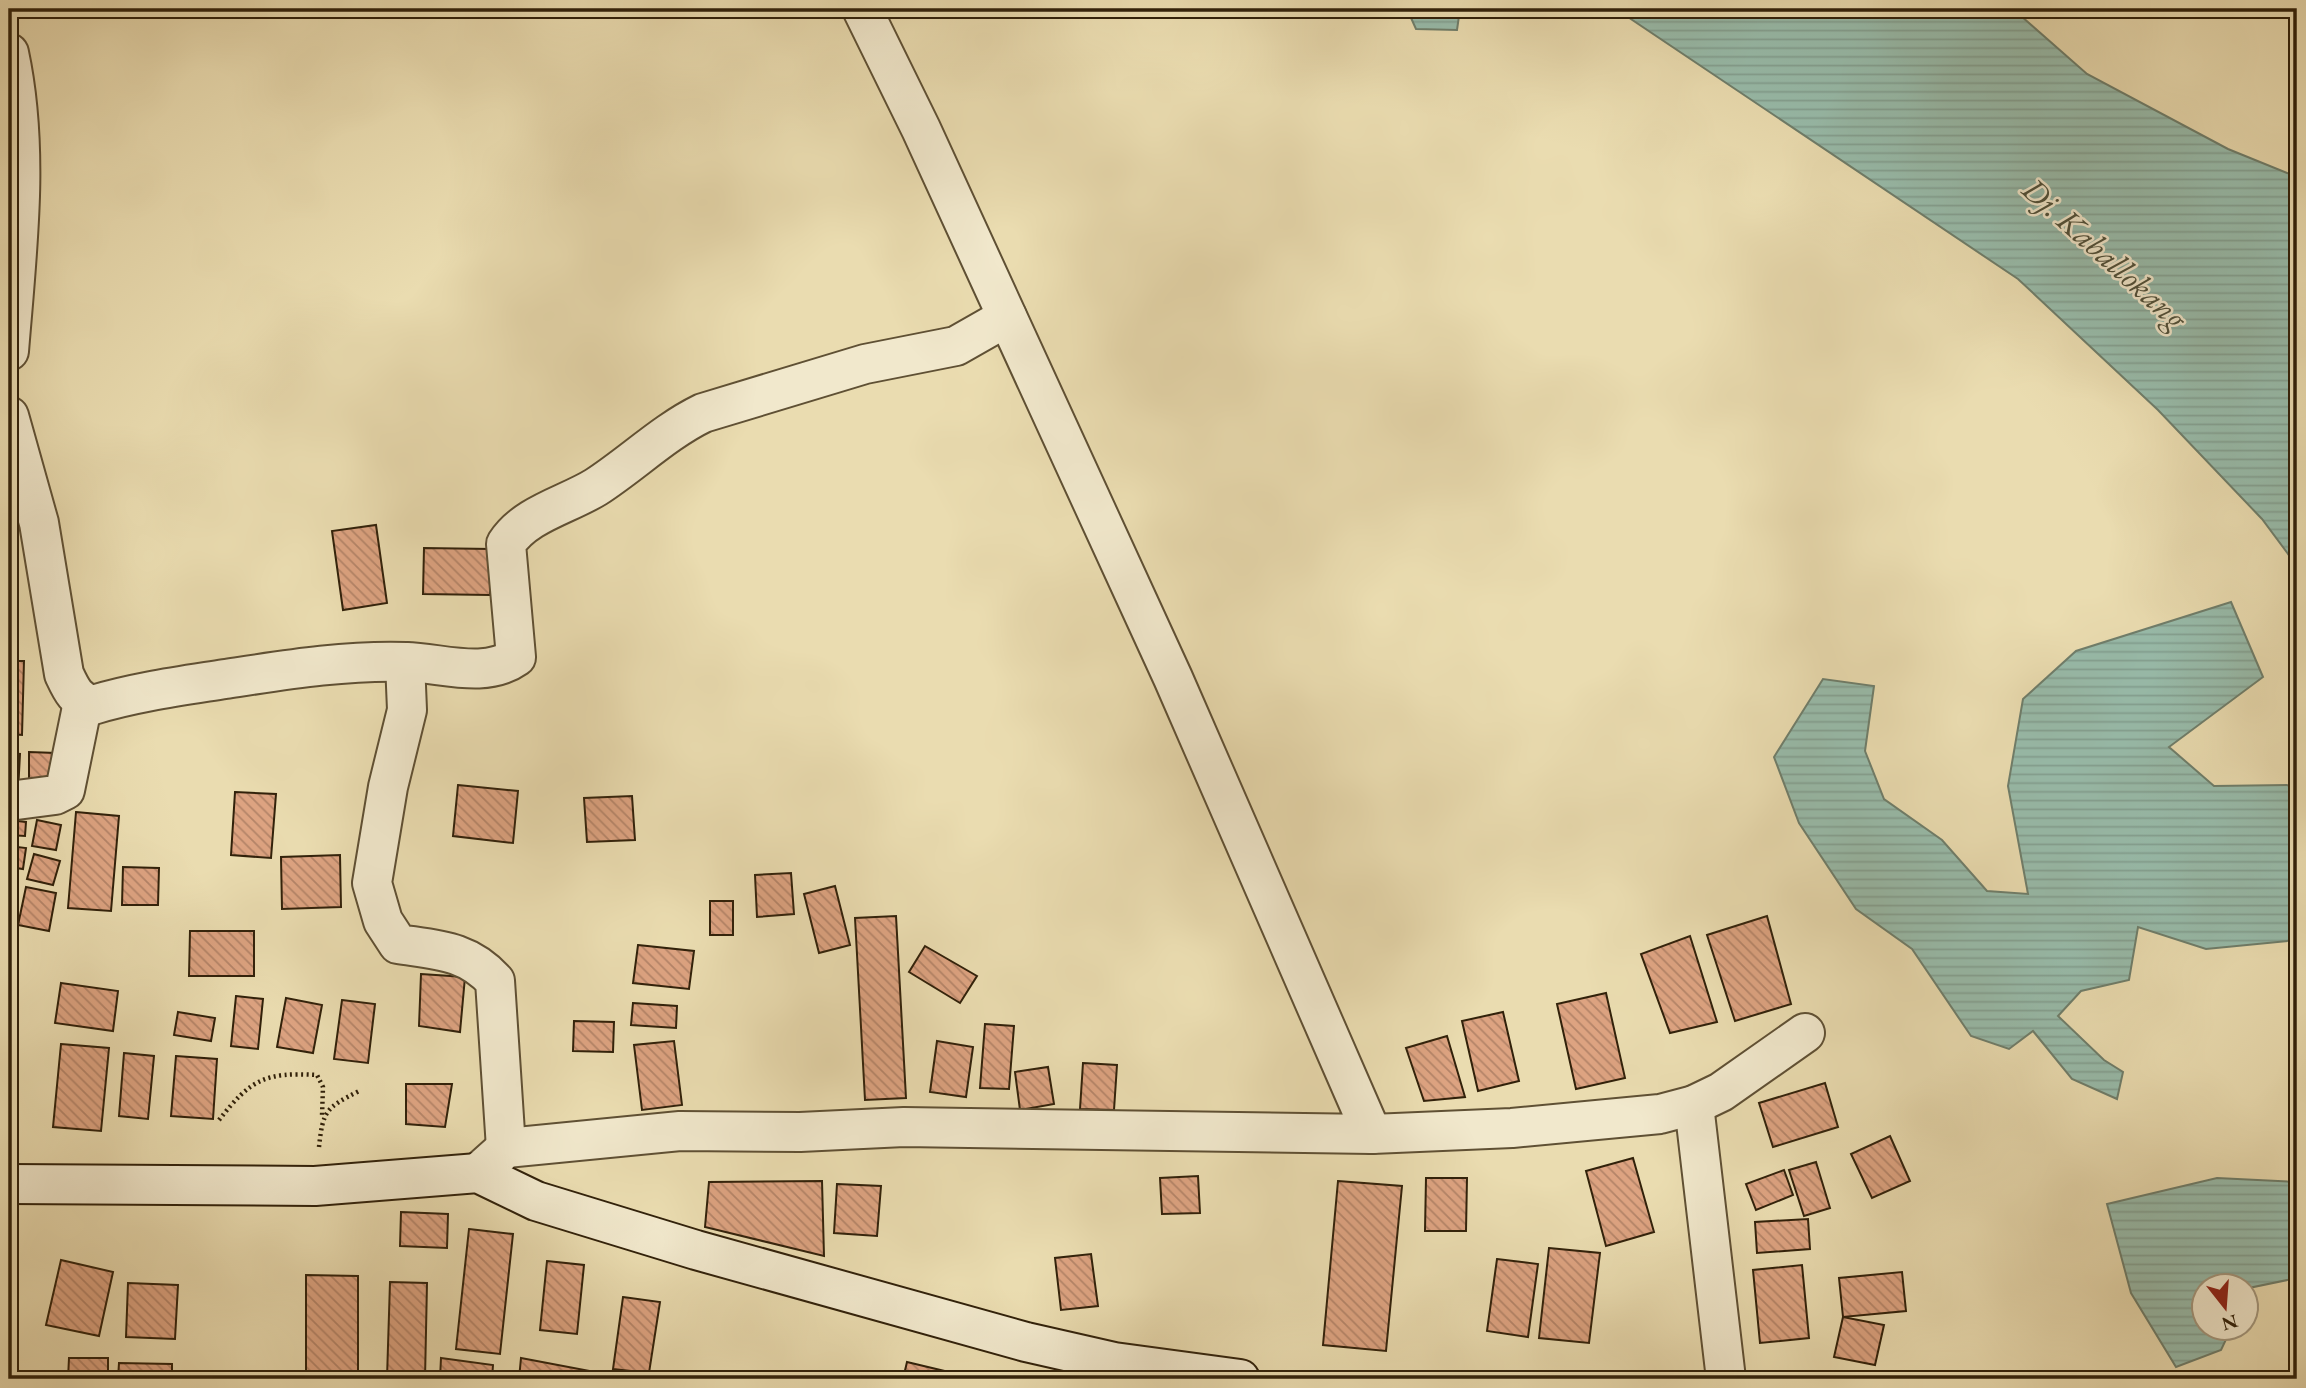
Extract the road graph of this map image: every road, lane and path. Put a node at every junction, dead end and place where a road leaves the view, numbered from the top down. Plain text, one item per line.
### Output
1 (862, 9) edge
2 (9, 52) edge
3 (1007, 317) junction
4 (9, 351) edge
5 (9, 416) edge
6 (405, 662) junction
7 (83, 702) junction
8 (9, 801) edge
9 (1805, 1033) dead end
10 (359, 1091) dead end
11 (1694, 1105) junction
12 (322, 1116) junction
13 (219, 1120) dead end
14 (1372, 1134) junction
15 (506, 1148) junction
16 (478, 1173) junction
17 (9, 1184) edge
18 (315, 1186) junction
19 (1240, 1379) edge
20 (1726, 1379) edge

1 - 3 street
2 - 4 street
3 - 6 street
3 - 14 street
5 - 7 street
6 - 7 street
6 - 15 street
7 - 8 street
9 - 11 street
10 - 12 path
11 - 14 street
11 - 20 street
12 - 13 path
12 - 18 path
14 - 15 street
15 - 16 street
16 - 18 street
16 - 19 street
17 - 18 street

